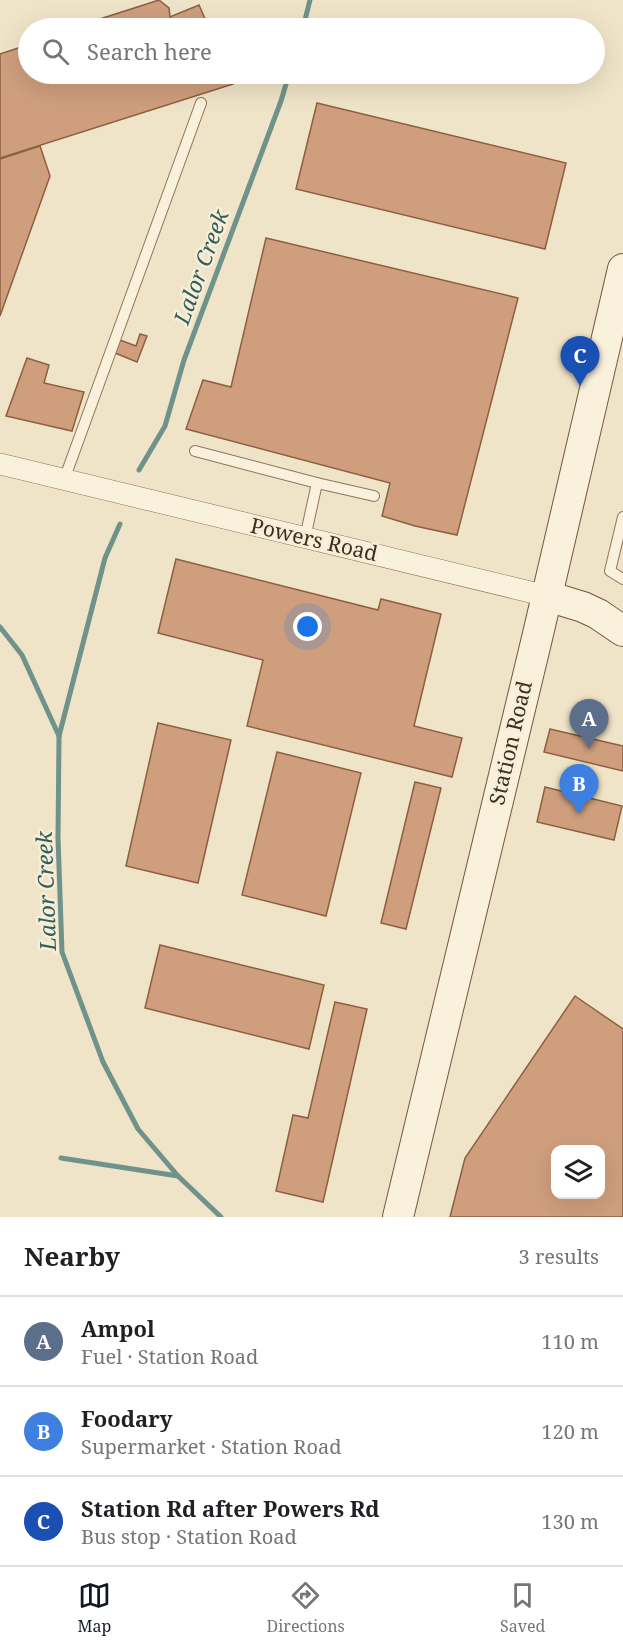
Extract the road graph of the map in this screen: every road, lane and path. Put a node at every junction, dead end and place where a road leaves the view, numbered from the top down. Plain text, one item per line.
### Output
1 (201, 103) dead end
2 (623, 269) edge
3 (195, 451) dead end
4 (0, 464) edge
5 (64, 480) junction
6 (317, 483) junction
7 (374, 496) dead end
8 (623, 517) edge
9 (305, 538) junction
10 (623, 579) edge
11 (546, 596) junction
12 (623, 631) edge
13 (398, 1217) edge

1 - 5 lane
2 - 11 main road, Station Road
3 - 6 lane
4 - 5 street, Powers Road
5 - 9 street, Powers Road
6 - 7 lane
6 - 9 lane
8 - 10 lane
9 - 11 street, Powers Road
11 - 12 main road, Powers Road
11 - 13 main road, Station Road

